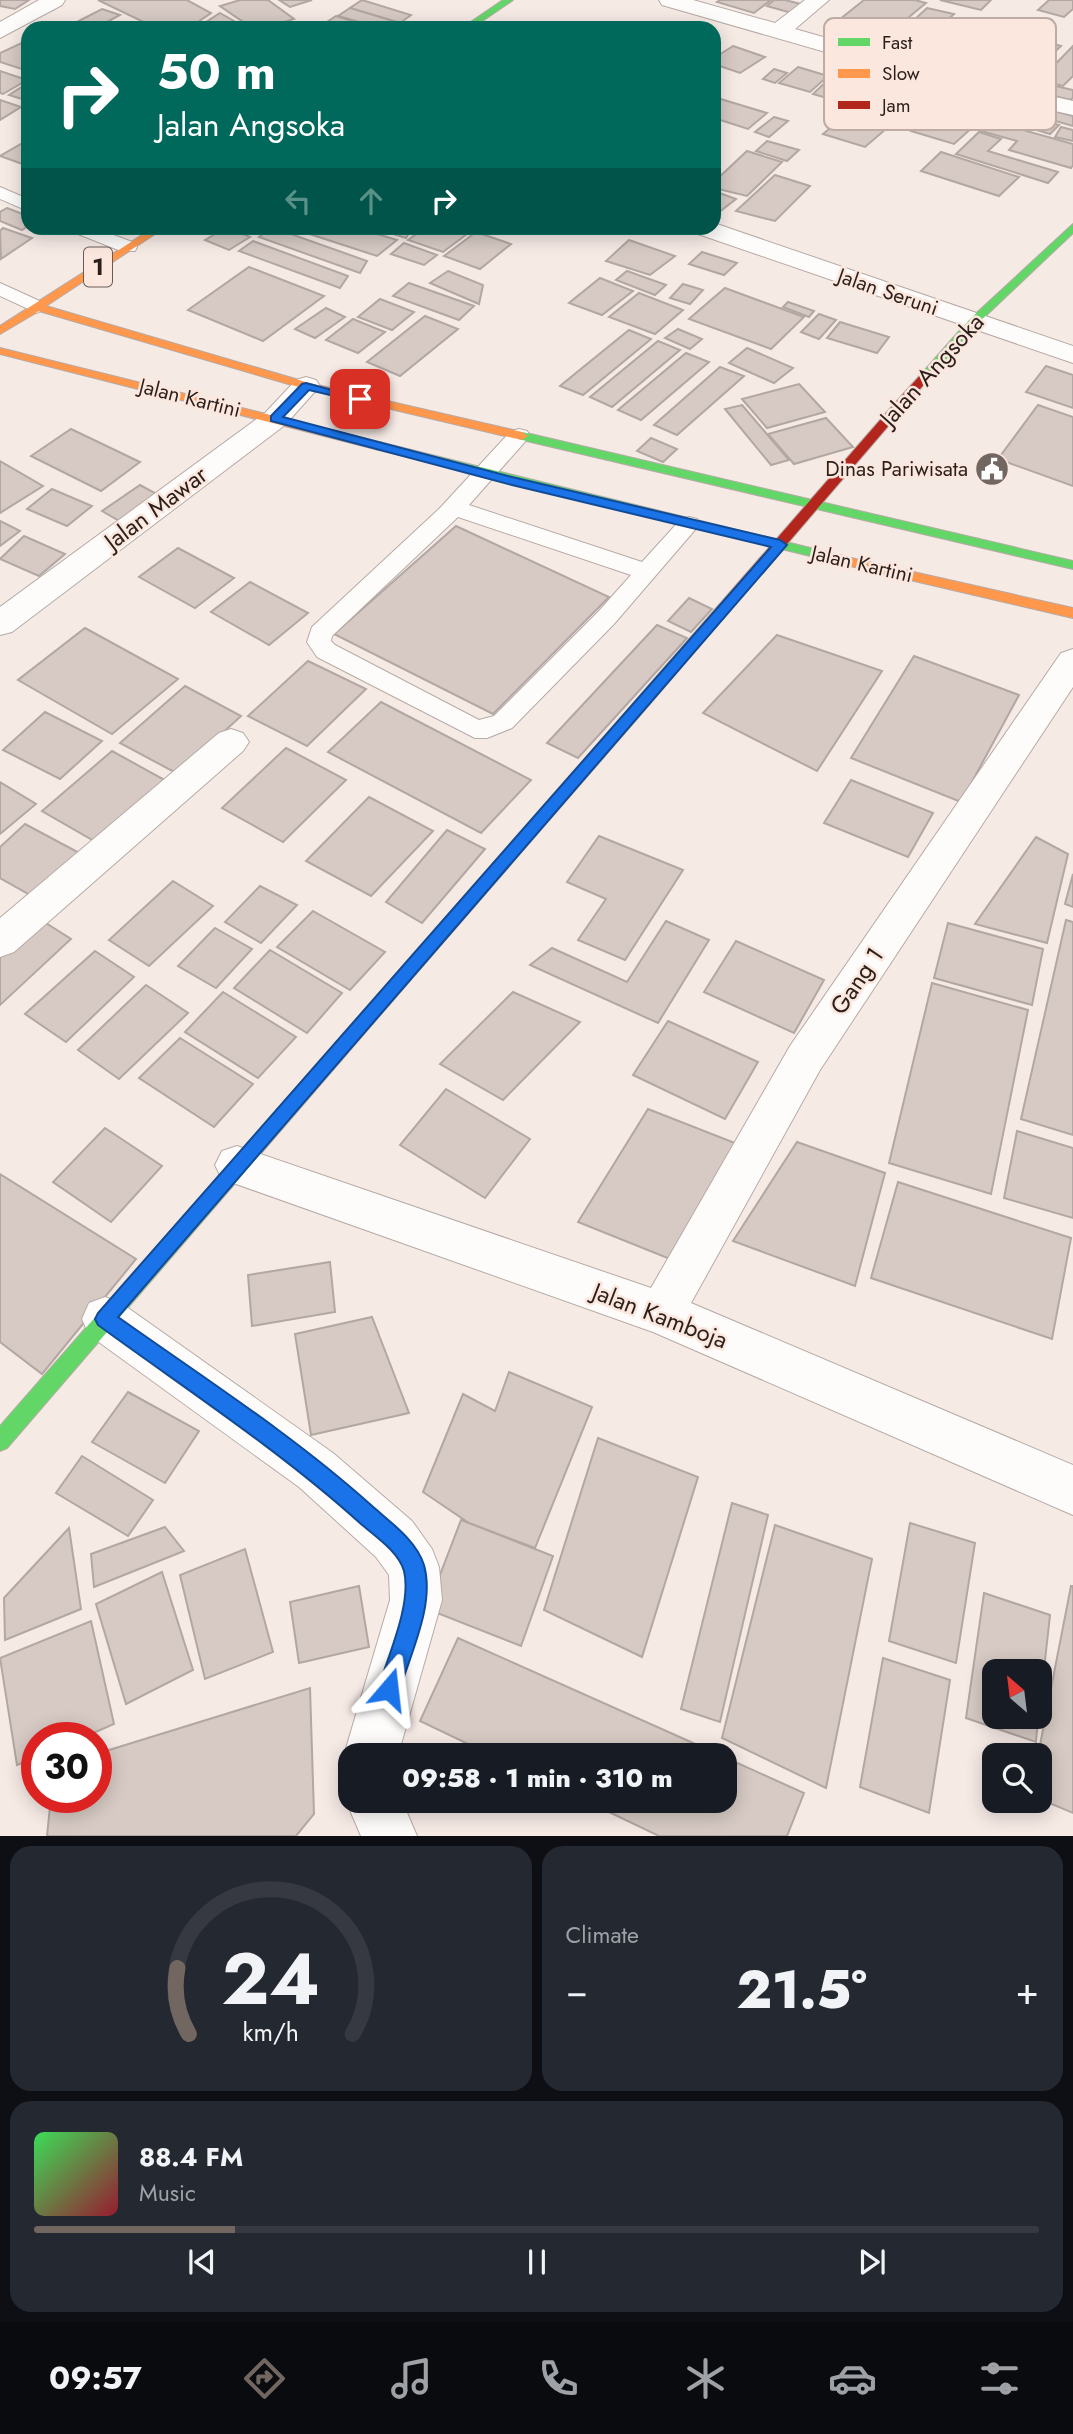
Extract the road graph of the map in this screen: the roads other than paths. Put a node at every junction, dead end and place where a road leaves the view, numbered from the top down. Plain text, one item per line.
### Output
1 (54, 0) edge
2 (509, 0) edge
3 (670, 0) edge
4 (818, 0) edge
5 (477, 21) edge
6 (0, 30) edge
7 (778, 32) junction
8 (824, 45) edge
9 (0, 192) edge
10 (21, 202) edge
11 (1073, 227) edge
12 (721, 234) edge
13 (98, 235) edge
14 (148, 235) edge
15 (128, 247) junction
16 (0, 289) edge
17 (37, 307) junction
18 (973, 322) junction
19 (0, 331) edge
20 (0, 351) edge
21 (1073, 355) edge
22 (306, 386) junction
23 (275, 419) junction
24 (519, 436) junction
25 (487, 475) junction
26 (811, 504) junction
27 (455, 508) junction
28 (688, 524) junction
29 (780, 545) junction
30 (1073, 565) edge
31 (647, 572) junction
32 (1073, 613) edge
33 (0, 624) edge
34 (1073, 661) edge
35 (231, 742) dead end
36 (0, 942) edge
37 (237, 1165) junction
38 (661, 1313) junction
39 (105, 1319) junction
40 (0, 1441) edge
41 (1073, 1490) edge
42 (374, 1743) edge
43 (379, 1813) edge
44 (389, 1836) edge

1 - 6 street
2 - 5 main road
3 - 7 street
4 - 7 street
7 - 8 street
9 - 10 lane
11 - 18 main road, Jalan Angsoka
12 - 18 street, Jalan Seruni
13 - 15 lane
14 - 15 main road, 1
15 - 17 main road, 1
16 - 17 lane
17 - 19 main road, 1
17 - 22 main road, Jalan Kartini
18 - 21 street, Jalan Seruni
18 - 26 main road, Jalan Angsoka
20 - 23 main road, Jalan Kartini
22 - 23 street, Jalan Mawar
22 - 24 main road, Jalan Kartini
23 - 25 main road, Jalan Kartini
23 - 33 street, Jalan Mawar
24 - 25 lane
24 - 26 main road, Jalan Kartini
25 - 27 lane
25 - 28 main road, Jalan Kartini
26 - 29 main road, Jalan Angsoka
26 - 30 main road, Jalan Kartini
27 - 31 lane
27 - 31 lane
28 - 29 main road, Jalan Kartini
28 - 31 lane
29 - 32 main road, Jalan Kartini
29 - 37 main road, Jalan Angsoka
34 - 38 street, Gang 1
35 - 36 street
37 - 38 street, Jalan Kamboja
37 - 39 main road, Jalan Angsoka
38 - 41 street, Jalan Kamboja
39 - 40 main road, Jalan Angsoka
39 - 42 street
43 - 44 street

